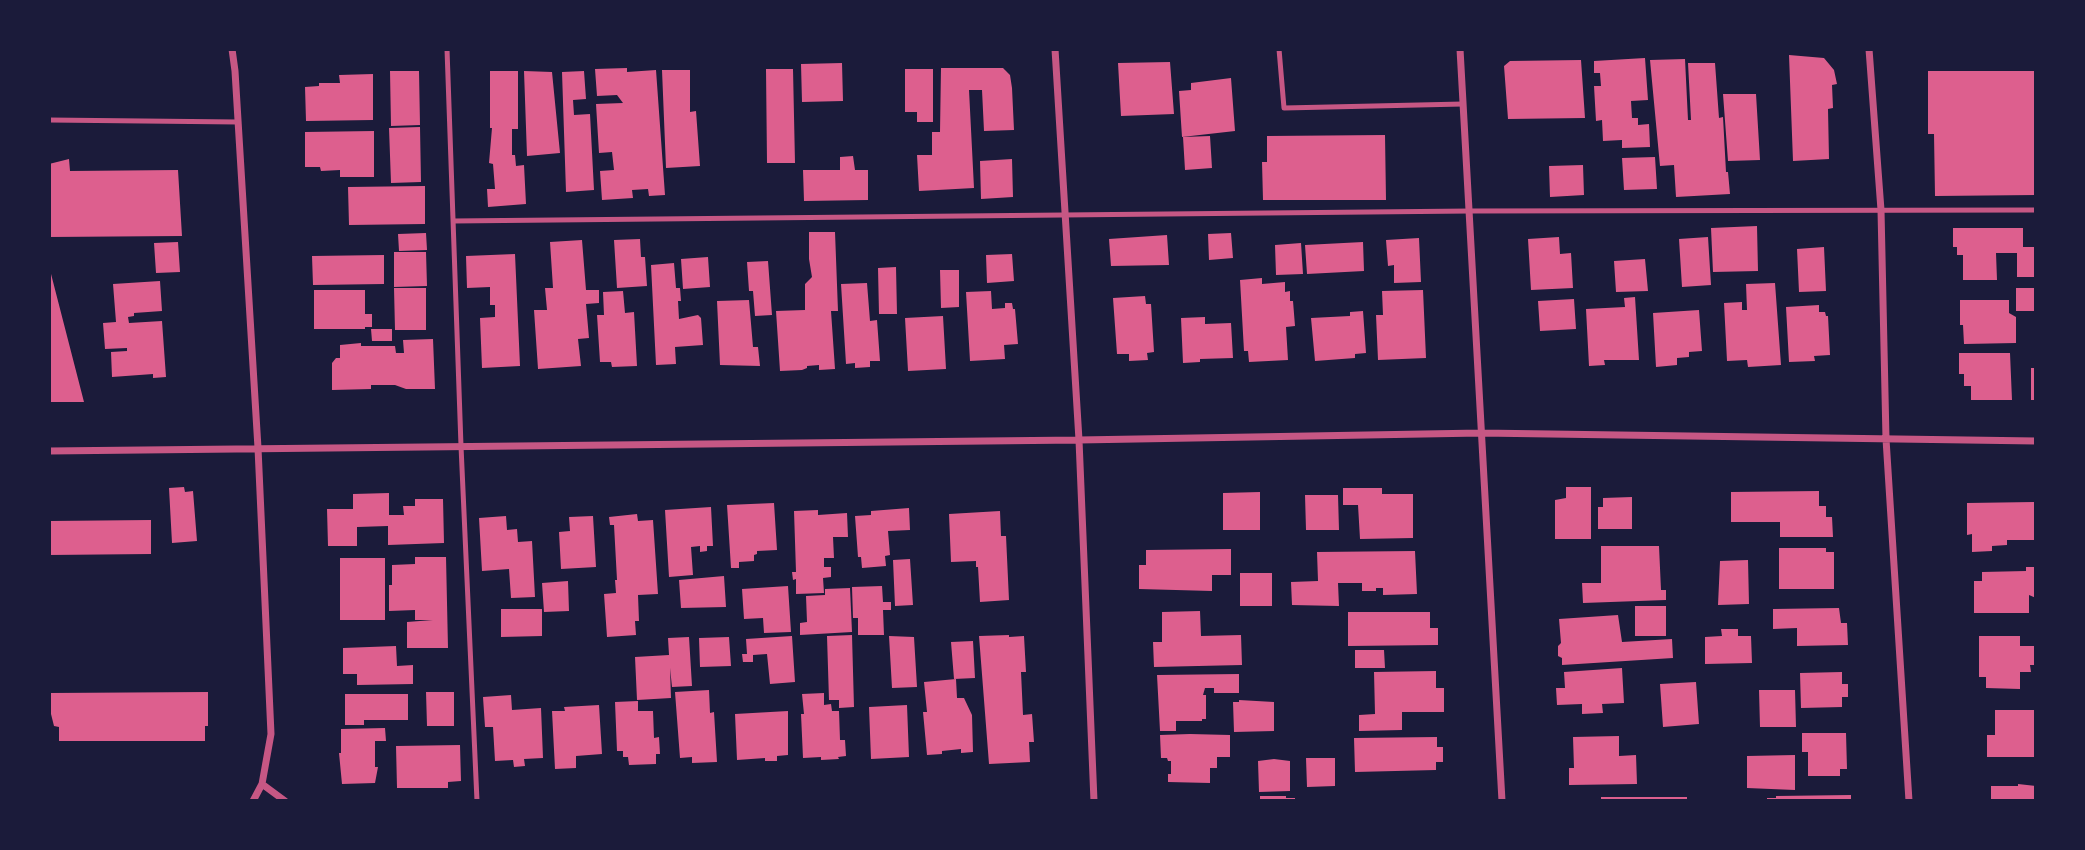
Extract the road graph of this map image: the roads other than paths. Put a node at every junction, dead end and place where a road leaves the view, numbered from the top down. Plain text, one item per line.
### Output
1 (232, 49) edge
2 (447, 49) edge
3 (1055, 49) edge
4 (1279, 49) edge
5 (1460, 49) edge
6 (1869, 49) edge
7 (1463, 104) junction
8 (49, 120) edge
9 (238, 122) junction
10 (1881, 210) junction
11 (2036, 210) edge
12 (1470, 211) junction
13 (1065, 217) junction
14 (453, 221) junction
15 (1481, 433) junction
16 (1886, 439) junction
17 (1079, 440) junction
18 (2036, 441) edge
19 (461, 446) junction
20 (258, 448) junction
21 (49, 451) edge
22 (262, 783) junction
23 (253, 801) edge
24 (285, 801) edge
25 (478, 801) edge
26 (1094, 801) edge
27 (1502, 801) edge
28 (1909, 801) edge

1 - 9 street
2 - 14 lane
3 - 13 street
4 - 7 lane
5 - 7 street
6 - 10 street
7 - 12 street
8 - 9 lane
9 - 20 street
10 - 11 lane
10 - 12 lane
10 - 16 street
12 - 13 lane
12 - 15 street
13 - 14 lane
13 - 17 street
14 - 19 lane
15 - 16 street
15 - 17 street
15 - 27 street
16 - 18 street
16 - 28 street
17 - 19 street
17 - 26 street
19 - 20 street
19 - 25 lane
20 - 21 street
20 - 22 street
22 - 23 street
22 - 24 street

